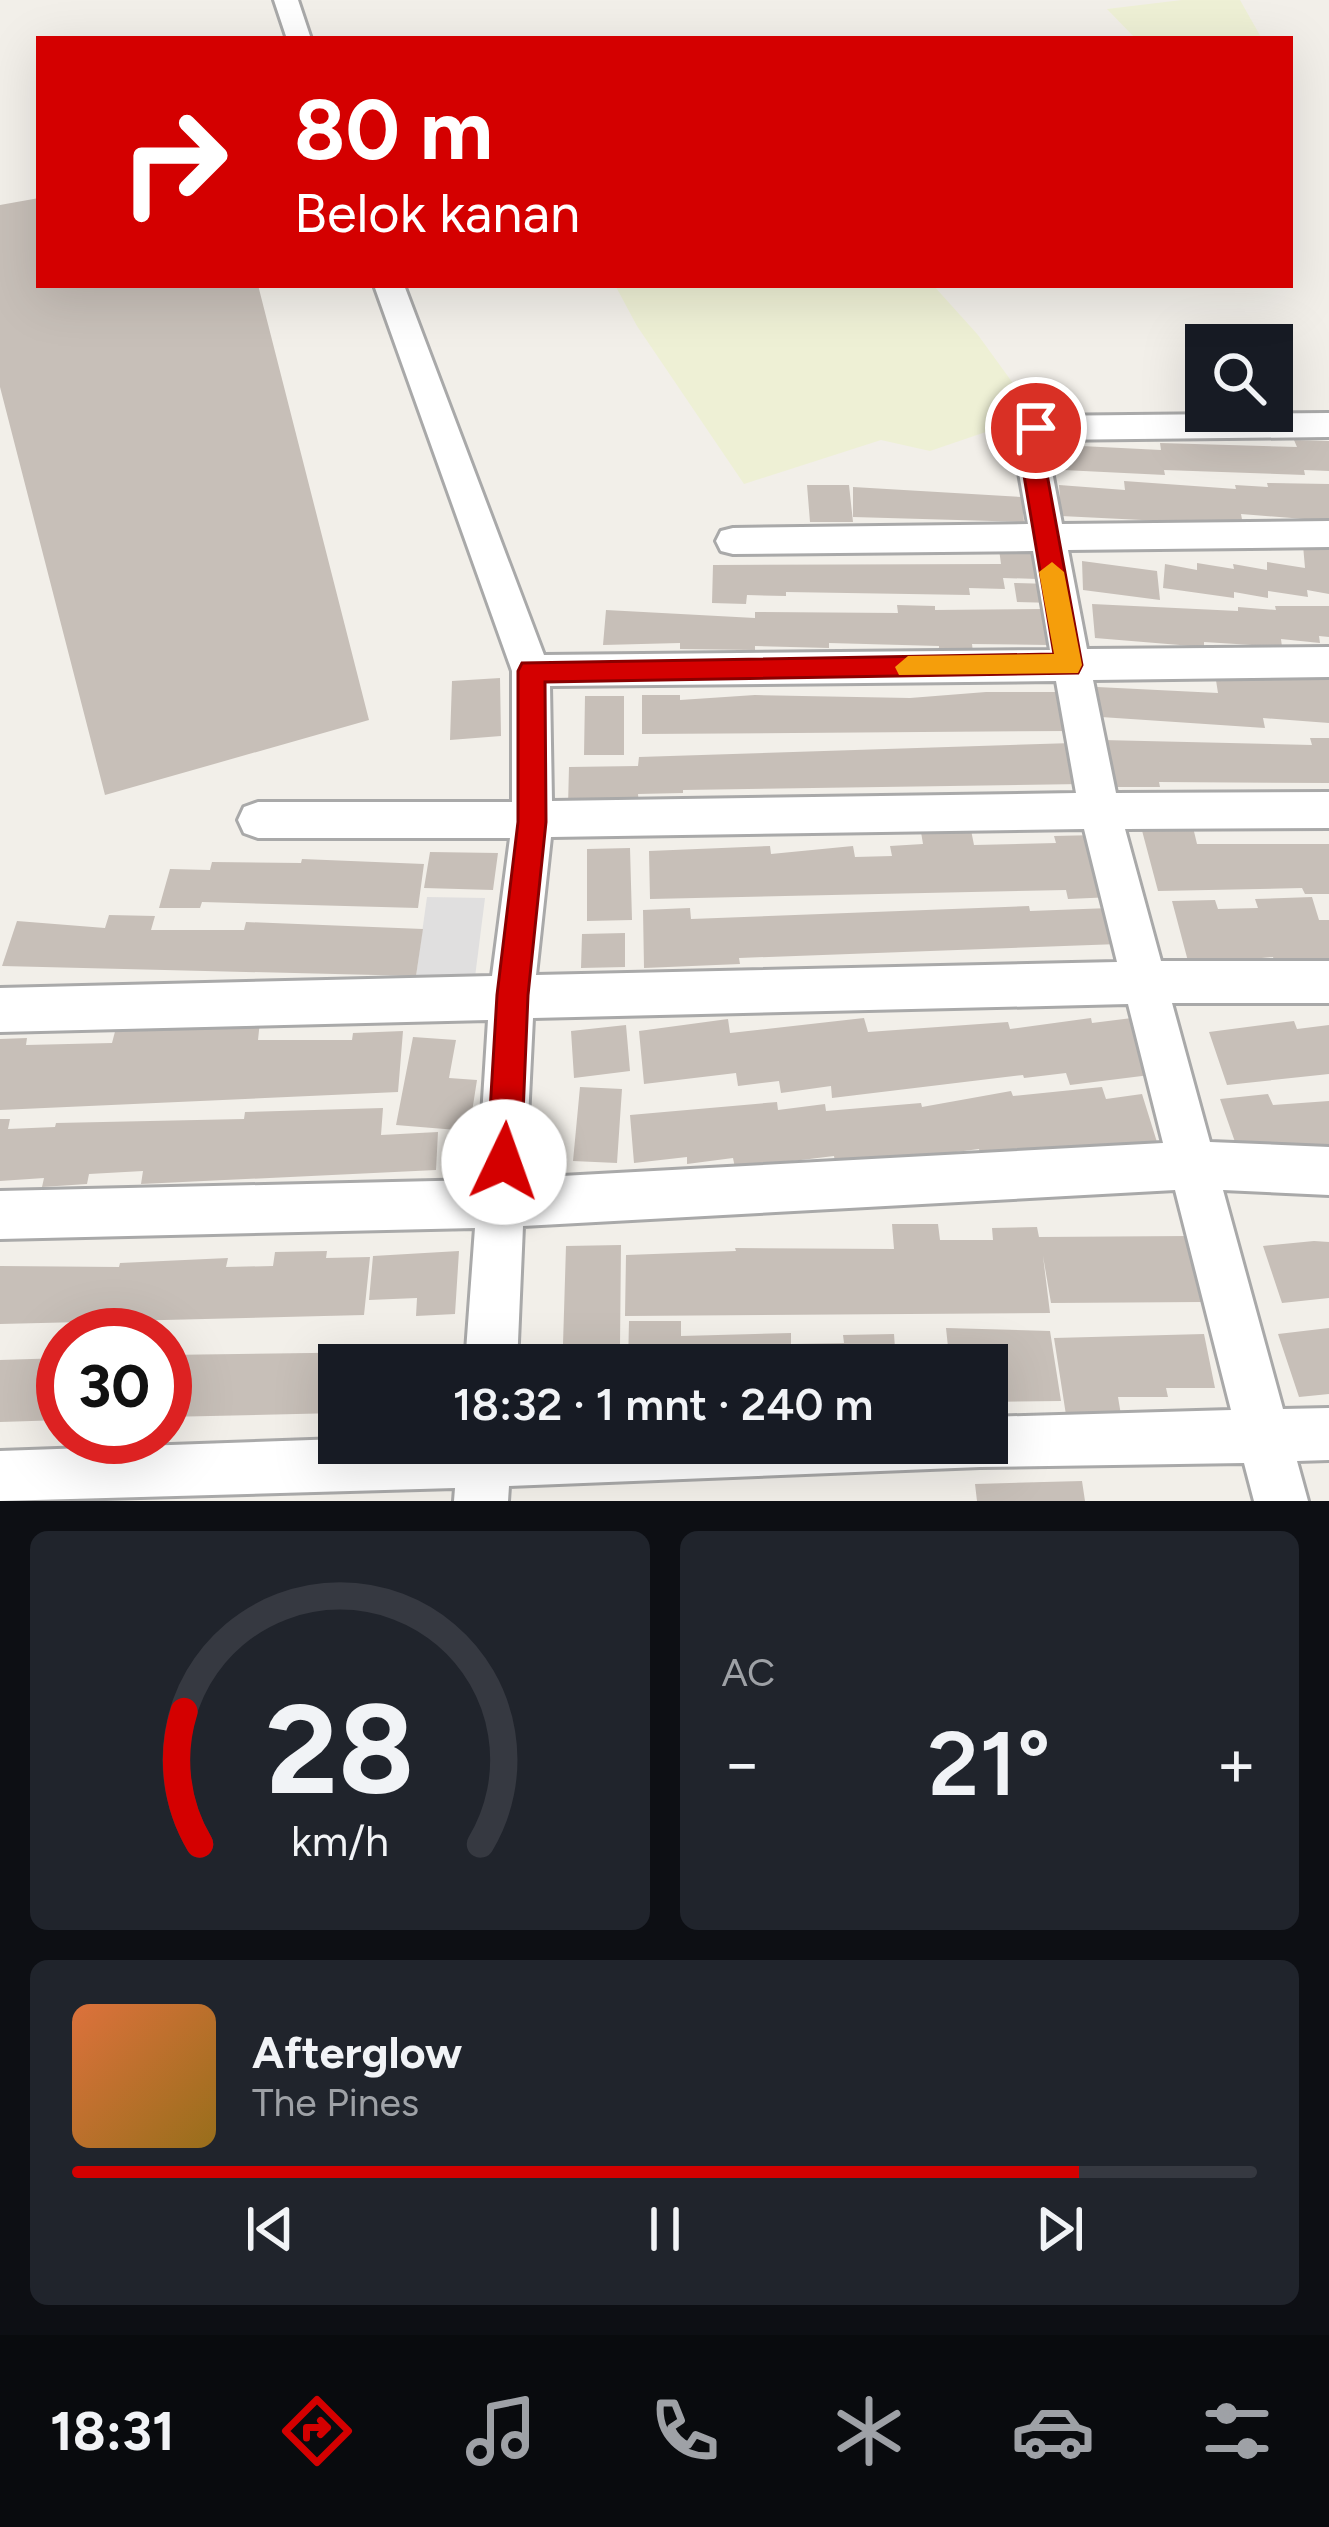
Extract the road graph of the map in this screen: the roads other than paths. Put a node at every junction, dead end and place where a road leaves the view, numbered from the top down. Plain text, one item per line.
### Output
1 (286, 0) edge
2 (298, 36) edge
3 (390, 288) edge
4 (1329, 424) edge
5 (1329, 534) edge
6 (1045, 536) junction
7 (733, 541) dead end
8 (1329, 662) edge
9 (1069, 665) junction
10 (531, 671) junction
11 (1099, 809) junction
12 (1329, 810) edge
13 (259, 820) dead end
14 (532, 822) junction
15 (1145, 982) junction
16 (1329, 982) edge
17 (512, 995) junction
18 (0, 1010) edge
19 (1196, 1166) junction
20 (1329, 1171) edge
21 (502, 1203) junction
22 (0, 1215) edge
23 (492, 1344) edge
24 (1263, 1433) junction
25 (1329, 1434) edge
26 (1008, 1441) edge
27 (561, 1464) edge
28 (483, 1468) edge
29 (0, 1478) edge
30 (1281, 1501) edge

1 - 2 street
3 - 10 street
4 - 6 street
5 - 6 street
6 - 7 street
6 - 9 street
8 - 9 street
9 - 10 street
9 - 11 street
10 - 14 street
11 - 12 street
11 - 14 street
11 - 15 street
13 - 14 street
14 - 17 street
15 - 16 street
15 - 17 street
15 - 19 street
17 - 18 street
17 - 21 street
19 - 20 street
19 - 21 street
19 - 24 street
21 - 22 street
21 - 23 street
24 - 25 street
24 - 26 street
24 - 30 street
27 - 28 street
28 - 29 street

